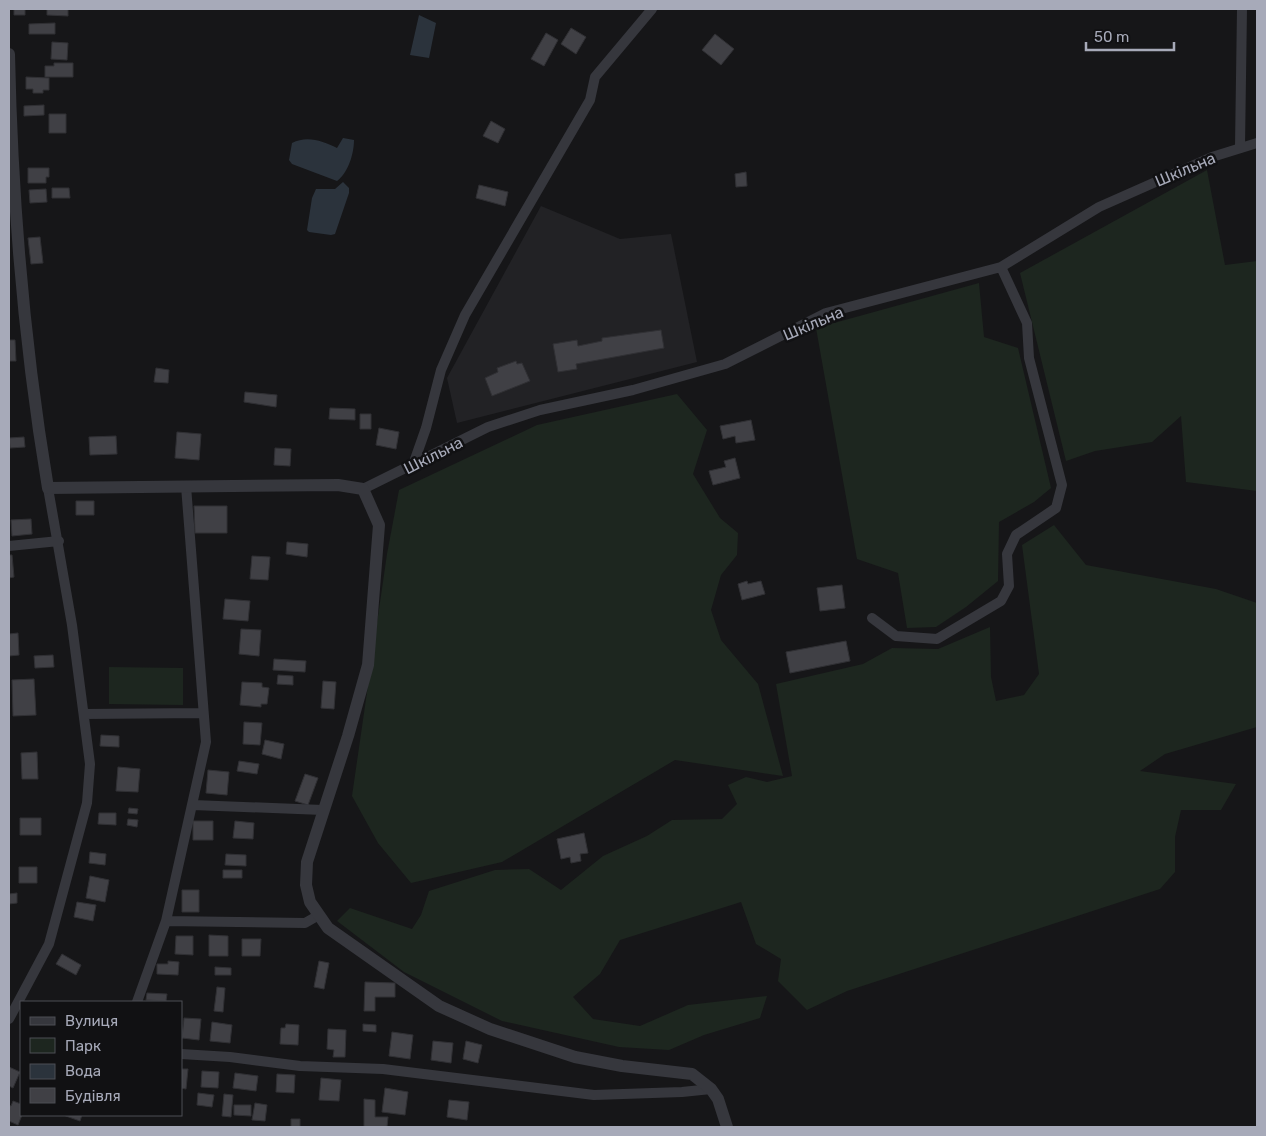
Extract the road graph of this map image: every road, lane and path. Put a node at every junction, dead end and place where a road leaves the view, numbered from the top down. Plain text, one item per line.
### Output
1 (652, 9) edge
2 (1242, 9) edge
3 (9, 54) edge
4 (1257, 143) edge
5 (1240, 146) junction
6 (1001, 267) junction
7 (413, 465) junction
8 (186, 486) junction
9 (48, 488) junction
10 (363, 489) junction
11 (59, 541) junction
12 (9, 546) edge
13 (872, 618) dead end
14 (203, 713) junction
15 (84, 714) junction
16 (193, 805) junction
17 (323, 810) junction
18 (319, 915) junction
19 (166, 920) junction
20 (137, 1001) edge
21 (10, 1014) edge
22 (182, 1054) edge
23 (711, 1089) junction
24 (728, 1127) edge

1 - 7 street
2 - 5 street
3 - 9 street
4 - 5 street, Шкільна
5 - 6 street, Шкільна
6 - 7 street, Шкільна
6 - 13 street
7 - 10 street, Шкільна
8 - 9 street
8 - 10 street
8 - 14 street
9 - 11 street
10 - 17 street
11 - 12 street
11 - 15 street
14 - 15 street
14 - 16 street
15 - 21 street
16 - 17 street
16 - 19 street
17 - 18 street
18 - 19 street
18 - 23 street
19 - 20 street
22 - 23 street
23 - 24 street

